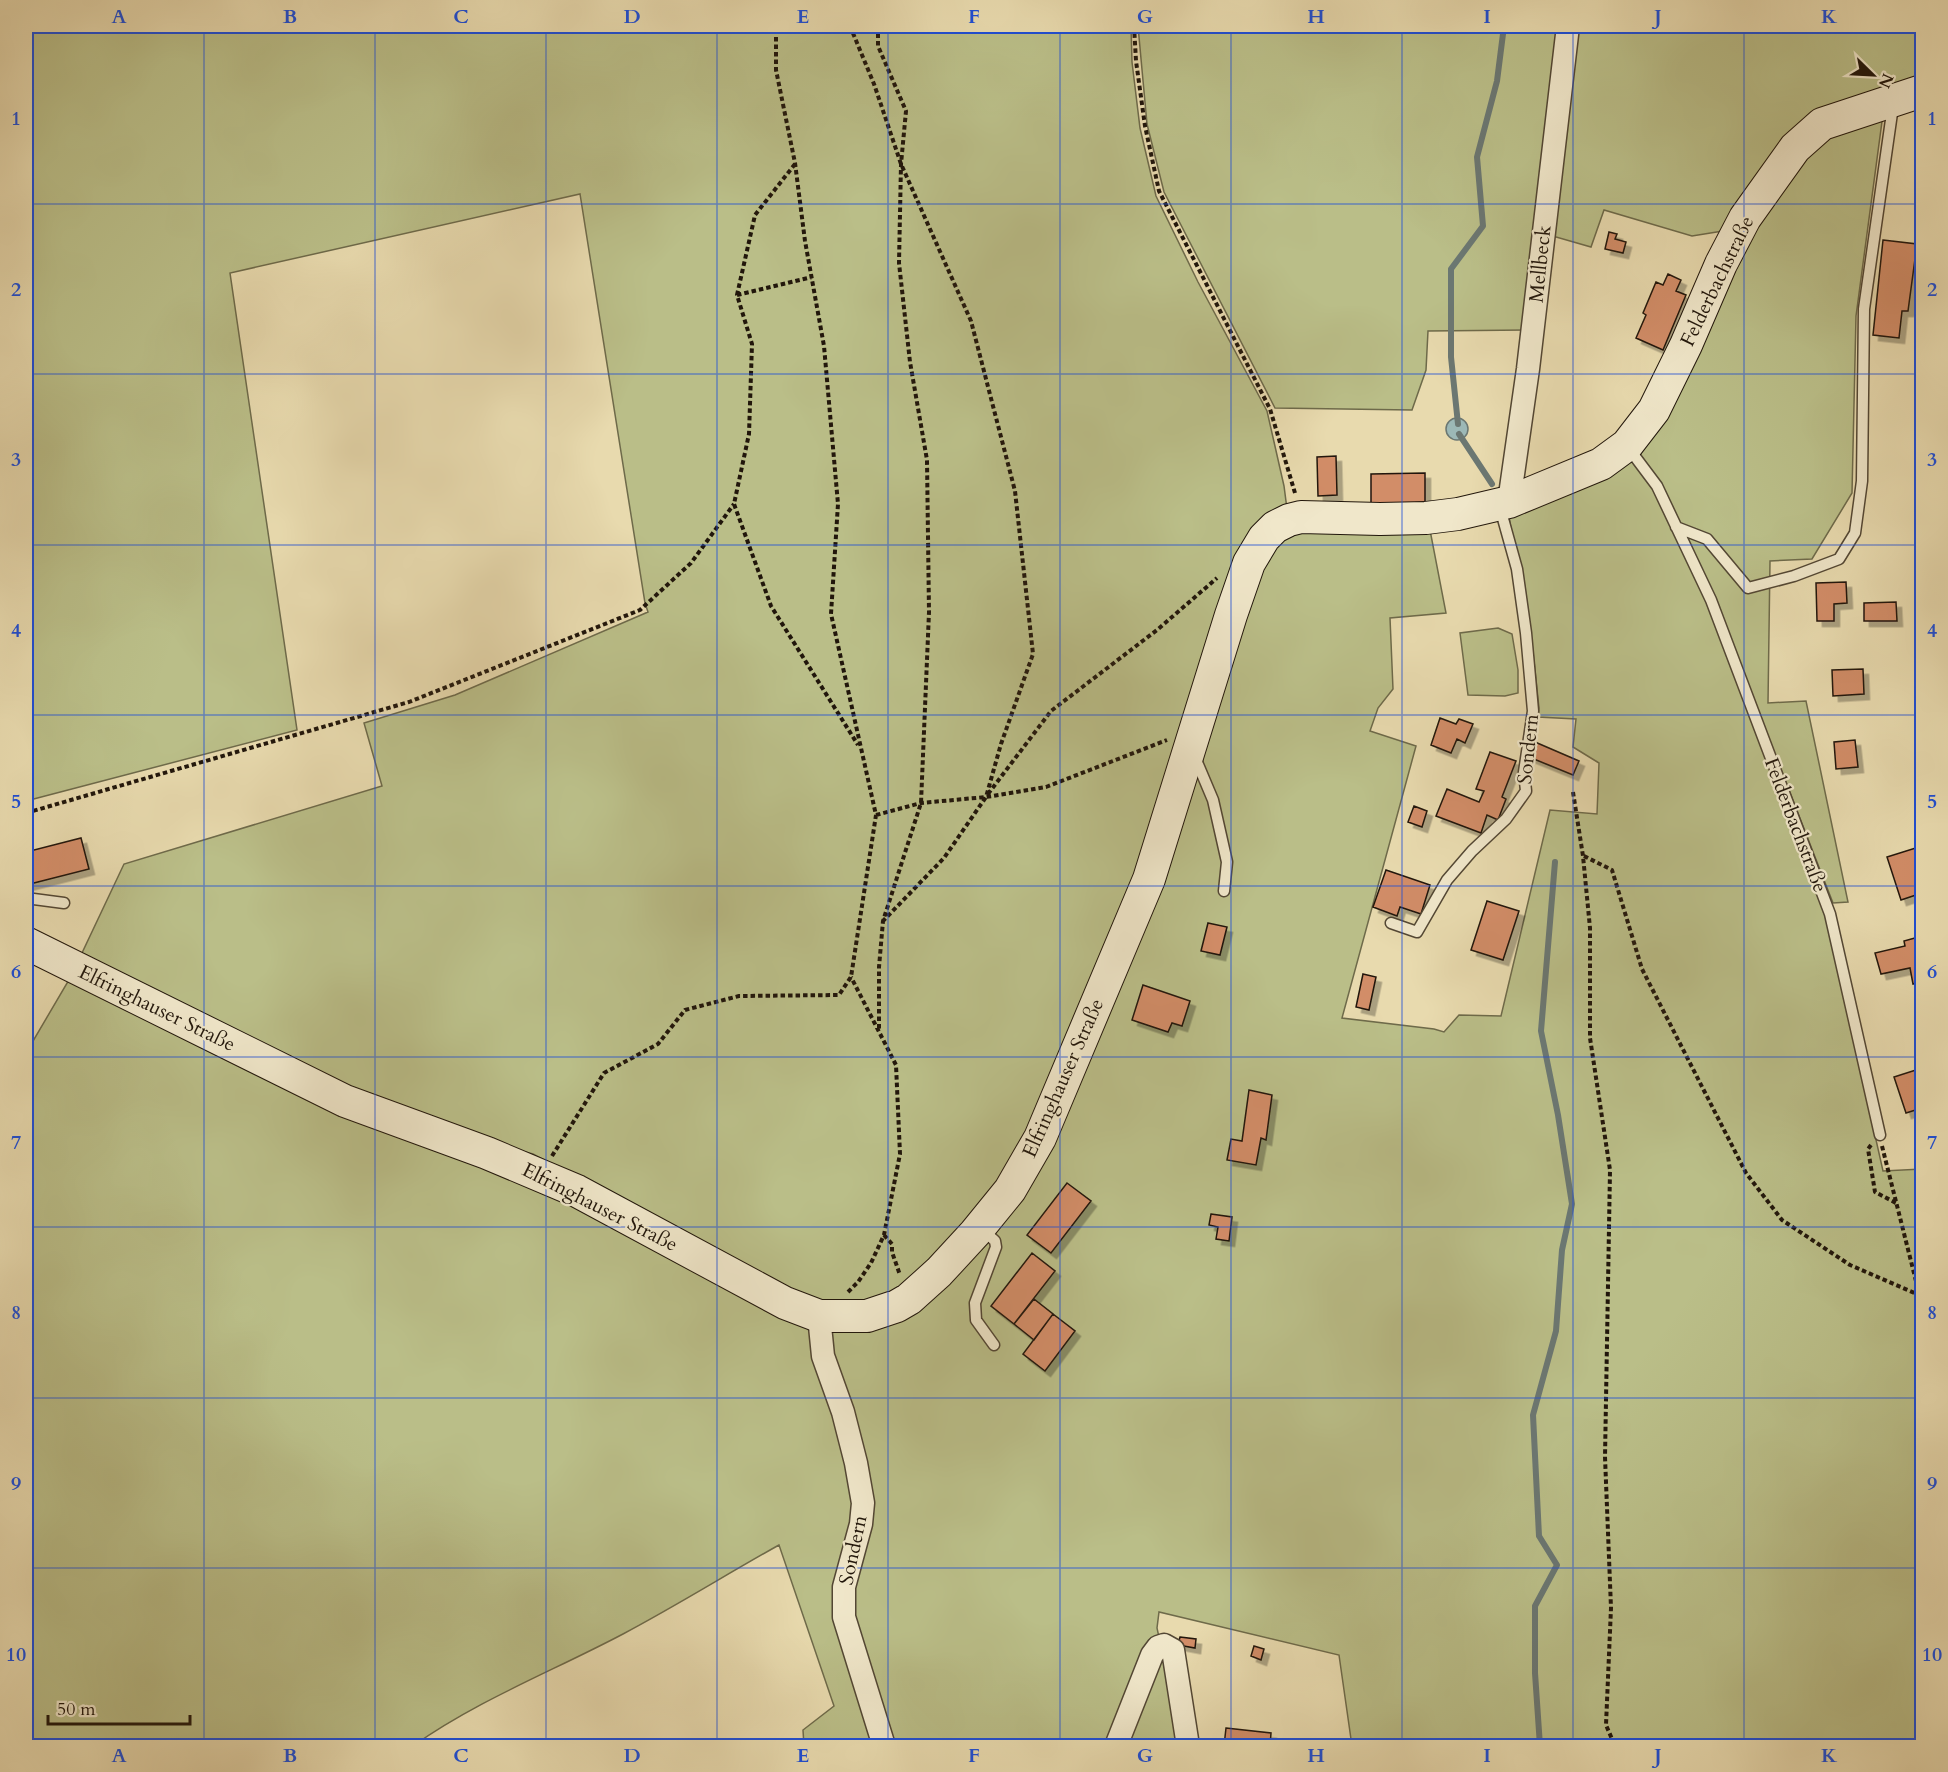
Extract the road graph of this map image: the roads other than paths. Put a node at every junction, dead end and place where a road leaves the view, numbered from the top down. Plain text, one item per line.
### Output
1 (1568, 26) edge
2 (1923, 91) edge
3 (1893, 100) junction
4 (1627, 446) junction
5 (1500, 505) junction
6 (1676, 527) junction
7 (1194, 737) junction
8 (1224, 891) dead end
9 (26, 898) edge
10 (64, 903) dead end
11 (1391, 923) dead end
12 (26, 943) edge
13 (1880, 1135) road end
14 (980, 1227) junction
15 (819, 1317) junction
16 (994, 1345) dead end
17 (884, 1746) edge
18 (1116, 1746) edge
19 (1188, 1746) edge

1 - 5 street, Mellbeck
2 - 3 street, Felderbachstraße
3 - 4 street, Felderbachstraße
3 - 6 lane
4 - 5 street, Felderbachstraße
4 - 6 lane, Felderbachstraße
5 - 7 street, Elfringhauser Straße
5 - 11 lane, Sondern
6 - 13 lane, Felderbachstraße
7 - 8 lane
7 - 14 street, Elfringhauser Straße
9 - 10 lane
12 - 15 street, Elfringhauser Straße
14 - 15 street, Elfringhauser Straße
14 - 16 lane
15 - 17 street, Sondern
18 - 19 street

